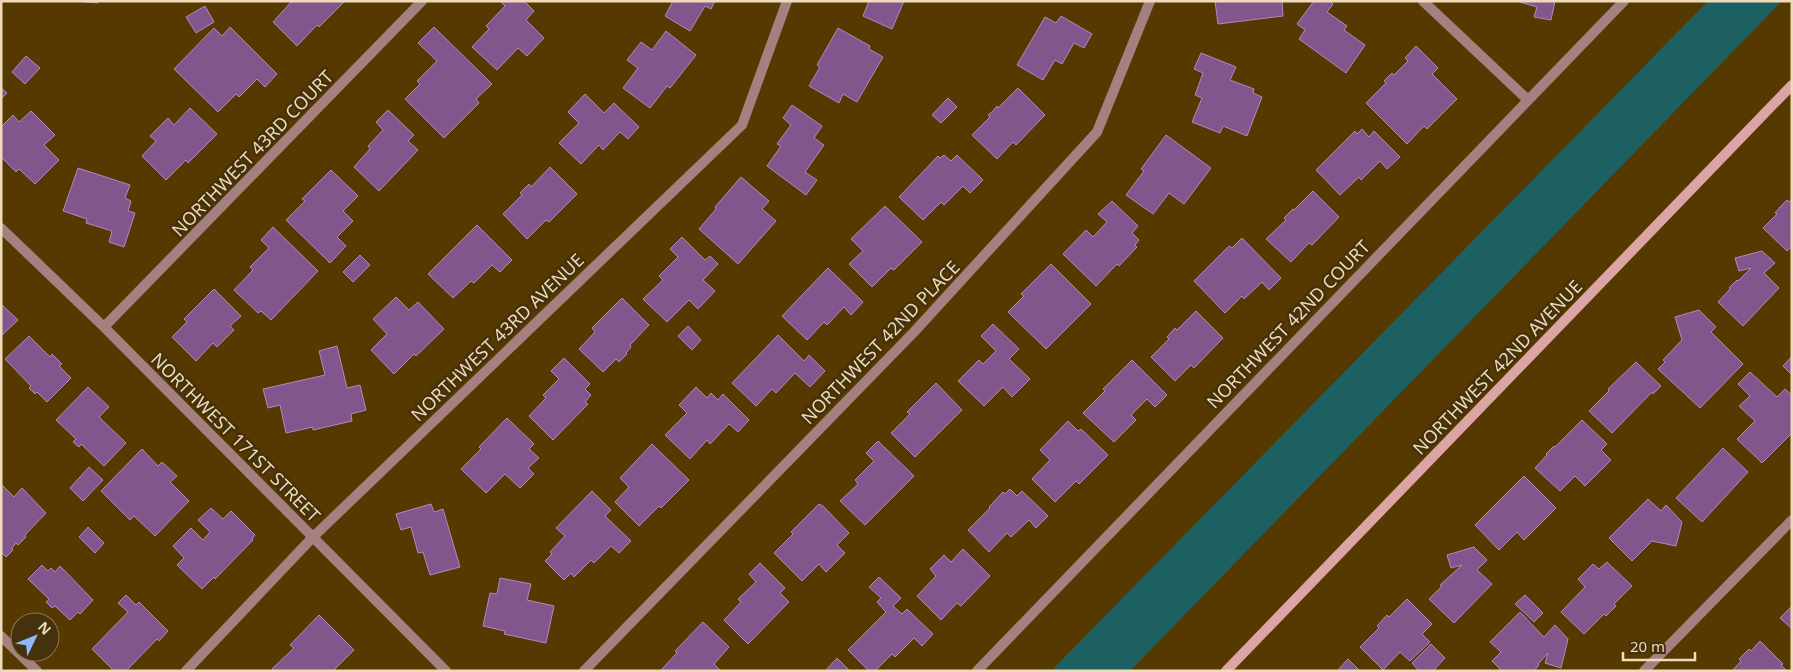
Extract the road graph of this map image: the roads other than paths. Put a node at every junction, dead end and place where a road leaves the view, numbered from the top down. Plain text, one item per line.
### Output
1 (422, 1) edge
2 (787, 1) edge
3 (1150, 1) edge
4 (1423, 1) edge
5 (1624, 1) edge
6 (1792, 85) edge
7 (1528, 100) junction
8 (1, 228) edge
9 (104, 327) junction
10 (1792, 520) edge
11 (312, 538) junction
12 (1, 636) edge
13 (37, 671) edge
14 (186, 671) edge
15 (446, 671) edge
16 (584, 671) edge
17 (977, 671) edge
18 (1226, 671) edge
19 (1644, 671) edge

1 - 9 street, NORTHWEST 43RD COURT
2 - 11 street, NORTHWEST 43RD AVENUE
3 - 16 street, NORTHWEST 42ND PLACE
4 - 7 street
5 - 7 street, NORTHWEST 42ND COURT
6 - 18 street, NORTHWEST 42ND AVENUE
7 - 17 street, NORTHWEST 42ND COURT
8 - 9 street, NORTHWEST 171ST STREET
9 - 11 street, NORTHWEST 171ST STREET
10 - 19 street
11 - 14 street, NORTHWEST 43RD AVENUE
11 - 15 street, NORTHWEST 171ST STREET
12 - 13 street

